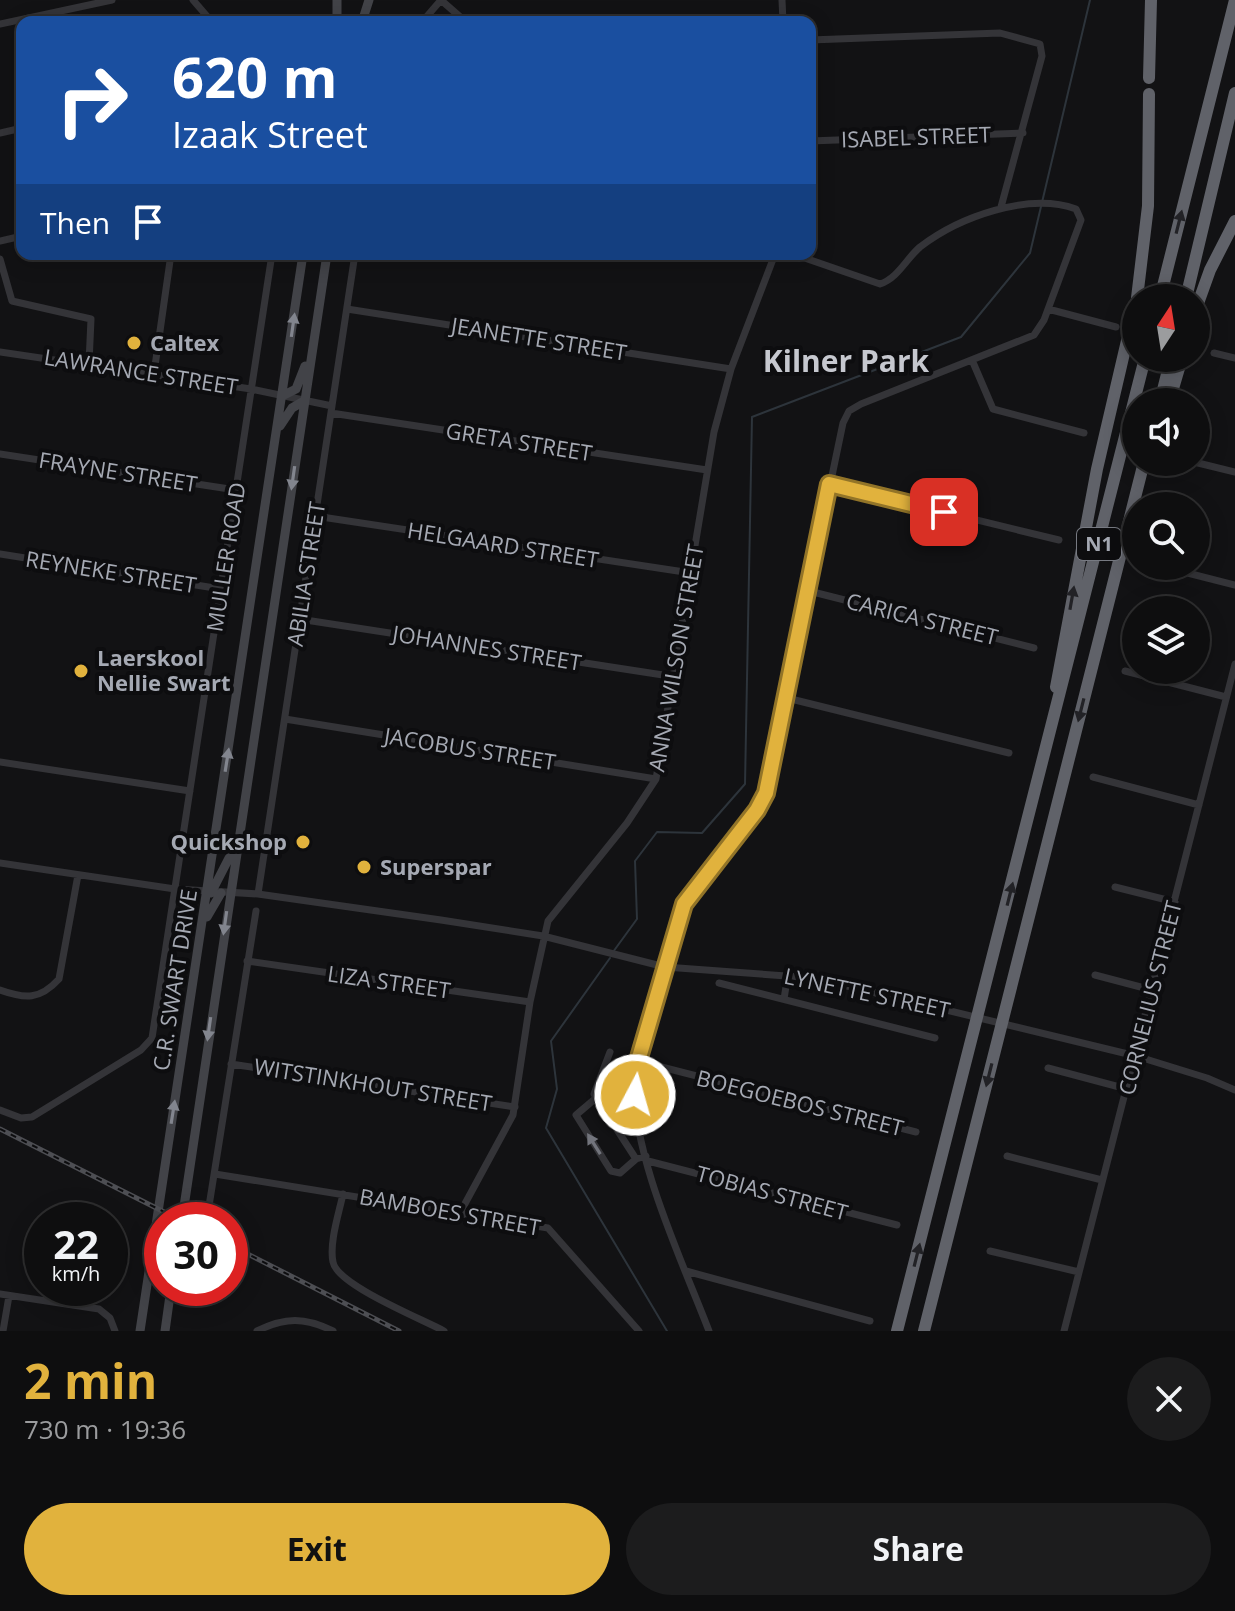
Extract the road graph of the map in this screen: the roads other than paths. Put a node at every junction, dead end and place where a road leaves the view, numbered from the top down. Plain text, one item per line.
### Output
1 (112, 0) edge
2 (193, 0) edge
3 (441, 0) edge
4 (1149, 4) edge
5 (1233, 6) edge
6 (37, 16) edge
7 (206, 16) edge
8 (427, 16) edge
9 (459, 16) edge
10 (816, 40) edge
11 (1149, 78) dead end
12 (1235, 93) edge
13 (1149, 94) dead end
14 (1023, 133) junction
15 (816, 141) edge
16 (1001, 207) junction
17 (1235, 221) edge
18 (0, 259) edge
19 (170, 260) edge
20 (271, 260) edge
21 (302, 260) edge
22 (326, 260) edge
23 (354, 260) edge
24 (773, 260) edge
25 (811, 260) edge
26 (1138, 284) edge
27 (1164, 284) edge
28 (1189, 284) edge
29 (1205, 284) edge
30 (347, 309) junction
31 (1048, 309) junction
32 (1116, 327) dead end
33 (0, 352) edge
34 (1214, 353) dead end
35 (311, 354) junction
36 (1235, 358) edge
37 (972, 360) junction
38 (89, 363) junction
39 (1122, 363) edge
40 (731, 369) junction
41 (1142, 372) edge
42 (154, 373) junction
43 (251, 389) junction
44 (282, 396) junction
45 (304, 401) junction
46 (331, 409) junction
47 (277, 430) junction
48 (1084, 433) dead end
49 (0, 454) edge
50 (1210, 466) edge
51 (707, 470) junction
52 (1235, 472) edge
53 (1140, 476) edge
54 (829, 484) junction
55 (236, 490) junction
56 (315, 516) junction
57 (1059, 540) dead end
58 (0, 554) edge
59 (1122, 560) edge
60 (691, 573) junction
61 (1210, 579) edge
62 (1235, 585) edge
63 (221, 589) junction
64 (809, 591) junction
65 (299, 619) junction
66 (1100, 634) junction
67 (1034, 648) dead end
68 (1235, 664) edge
69 (676, 677) junction
70 (1176, 684) edge
71 (1226, 697) junction
72 (787, 698) junction
73 (285, 719) junction
74 (1052, 730) junction
75 (1009, 753) dead end
76 (0, 762) edge
77 (1093, 777) dead end
78 (656, 779) junction
79 (190, 791) junction
80 (1199, 805) junction
81 (237, 852) junction
82 (0, 863) edge
83 (78, 875) junction
84 (1115, 887) dead end
85 (175, 889) junction
86 (217, 893) junction
87 (258, 894) junction
88 (1175, 902) junction
89 (256, 911) dead end
90 (543, 936) junction
91 (247, 961) junction
92 (665, 967) junction
93 (788, 974) junction
94 (1095, 975) dead end
95 (719, 983) dead end
96 (0, 990) edge
97 (1152, 990) junction
98 (784, 999) junction
99 (530, 1002) junction
100 (935, 1038) dead end
101 (610, 1052) dead end
102 (1136, 1056) junction
103 (638, 1061) junction
104 (231, 1064) junction
105 (1048, 1068) dead end
106 (1127, 1089) junction
107 (1235, 1090) edge
108 (596, 1098) junction
109 (515, 1107) junction
110 (0, 1110) edge
111 (916, 1132) dead end
112 (1007, 1156) dead end
113 (647, 1158) junction
114 (636, 1159) junction
115 (215, 1174) junction
116 (1102, 1180) junction
117 (343, 1194) junction
118 (184, 1202) edge
119 (210, 1202) edge
120 (461, 1211) junction
121 (897, 1225) dead end
122 (990, 1251) dead end
123 (686, 1271) junction
124 (1079, 1272) junction
125 (4, 1295) edge
126 (168, 1306) edge
127 (870, 1321) dead end
128 (3, 1331) edge
129 (115, 1331) edge
130 (140, 1331) edge
131 (165, 1331) edge
132 (257, 1331) edge
133 (333, 1331) edge
134 (444, 1331) edge
135 (639, 1331) edge
136 (709, 1331) edge
137 (897, 1331) edge
138 (924, 1331) edge
139 (1064, 1331) edge

1 - 6 street
2 - 7 street
3 - 8 street
3 - 9 street
4 - 11 highway
27 -> 5 highway
10 - 14 street
12 - 28 highway
13 - 26 highway
14 - 15 street, ISABEL STREET
14 - 16 street
16 - 25 street
16 - 31 street
17 - 29 highway
18 - 38 street
19 - 42 street
20 - 43 street, MULLER ROAD
44 -> 21 main road, C.R. SWART DRIVE
22 - 35 main road, C.R. SWART DRIVE
23 - 30 street, ABILIA STREET
24 - 40 street, ANNA WILSON STREET
30 - 40 street, JEANETTE STREET
30 - 46 street, ABILIA STREET
31 - 32 street
31 - 37 street
33 - 38 street, LAWRANCE STREET
34 - 36 street
35 - 44 main road
35 - 45 main road, C.R. SWART DRIVE
37 - 48 street
37 - 54 street
38 - 42 street, LAWRANCE STREET
74 -> 39 highway
40 - 51 street, ANNA WILSON STREET
41 - 74 highway, N1
42 - 43 street, LAWRANCE STREET
43 - 44 street, LAWRANCE STREET
43 - 55 street, MULLER ROAD
44 - 45 street, LAWRANCE STREET
44 - 47 main road, C.R. SWART DRIVE
45 - 46 street, GRETA STREET
45 - 47 main road
45 -> 81 main road, C.R. SWART DRIVE
46 - 51 street, GRETA STREET
46 - 56 street, ABILIA STREET
86 -> 47 main road, C.R. SWART DRIVE
49 - 55 street, FRAYNE STREET
50 - 52 street
51 - 60 street, ANNA WILSON STREET
53 - 66 highway, N1
54 - 57 street
54 - 64 street
55 - 63 street, MULLER ROAD
56 - 60 street, HELGAARD STREET
56 - 65 street, ABILIA STREET
58 - 63 street, REYNEKE STREET
59 - 66 highway
60 - 69 street, ANNA WILSON STREET
61 - 62 street
63 - 79 street, MULLER ROAD
64 - 67 street, CARICA STREET
64 - 72 street
65 - 69 street, JOHANNES STREET
65 - 73 street, ABILIA STREET
66 -> 138 highway, N1
68 - 71 street, CORNELIUS STREET
69 - 78 street, ANNA WILSON STREET
70 - 71 street
71 - 80 street, CORNELIUS STREET
72 - 75 street
72 - 92 street
73 - 78 street, JACOBUS STREET
73 - 87 street, ABILIA STREET
137 -> 74 highway, N1
76 - 79 street
77 - 80 street
78 - 90 street, ANNA WILSON STREET
79 - 85 street, MULLER ROAD
80 - 88 street, CORNELIUS STREET
81 - 86 main road, C.R. SWART DRIVE
81 - 86 main road
82 - 83 street, LYNETTE STREET
83 - 85 street, LYNETTE STREET
83 - 96 street
84 - 88 street
85 - 86 street, LYNETTE STREET
85 - 110 street, MULLER ROAD
86 - 87 street, LYNETTE STREET
86 -> 118 main road, C.R. SWART DRIVE
130 -> 86 main road, C.R. SWART DRIVE
87 - 90 street, LYNETTE STREET
88 - 97 street, CORNELIUS STREET
89 - 91 street
90 - 92 street, LYNETTE STREET
90 - 99 street, ANNA WILSON STREET
91 - 99 street, LIZA STREET
91 - 104 street
92 - 93 street, LYNETTE STREET
92 - 103 street
93 - 98 street
93 - 102 street, LYNETTE STREET
94 - 97 street
95 - 98 street
97 - 102 street, CORNELIUS STREET
98 - 100 street
99 - 109 street, ANNA WILSON STREET
101 - 108 street
102 - 106 street, CORNELIUS STREET
102 - 107 street, LYNETTE STREET
103 - 111 street, BOEGOEBOS STREET
103 - 113 street
104 - 109 street, WITSTINKHOUT STREET
104 - 115 street
105 - 106 street
106 - 116 street, CORNELIUS STREET
108 - 114 street
114 -> 108 street
109 - 120 street, ANNA WILSON STREET
112 - 116 street
113 - 114 street
113 - 121 street, TOBIAS STREET
113 - 123 street
115 - 117 street, BAMBOES STREET
115 - 119 street
116 - 124 street, CORNELIUS STREET
117 - 120 street, BAMBOES STREET
117 - 134 street
120 - 135 street, BAMBOES STREET
122 - 124 street
123 - 127 street
123 - 136 street
124 - 139 street, CORNELIUS STREET
125 - 128 street
125 - 129 street
126 - 131 main road
132 - 133 street

